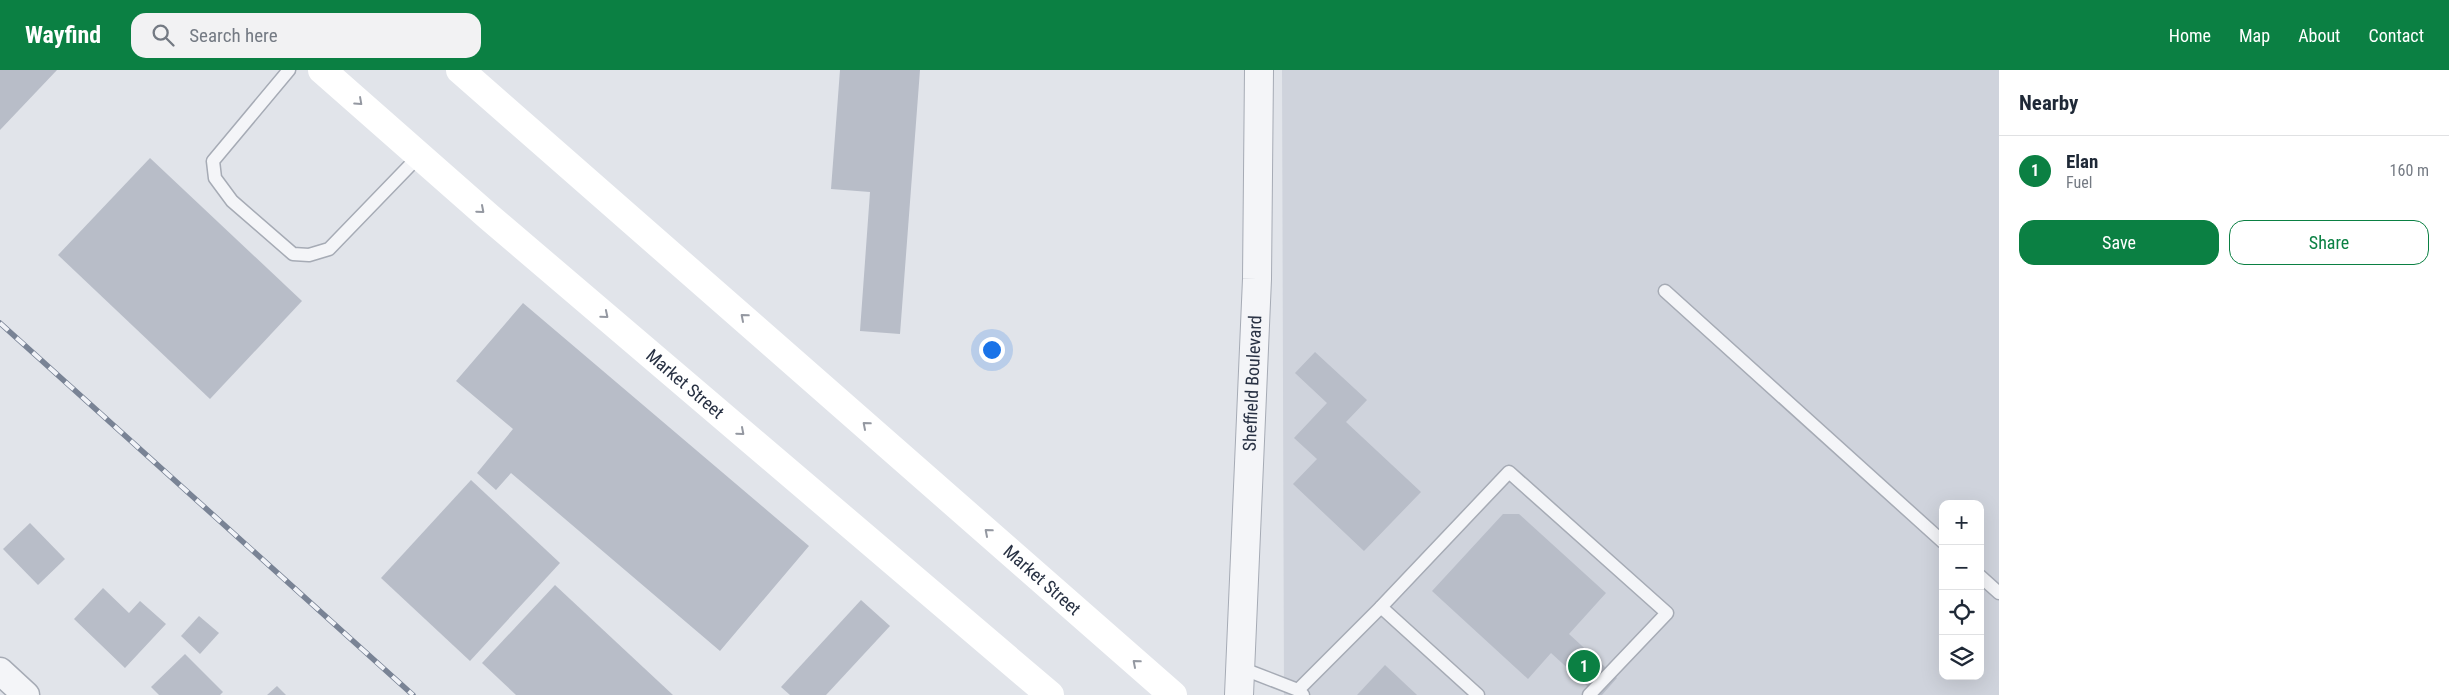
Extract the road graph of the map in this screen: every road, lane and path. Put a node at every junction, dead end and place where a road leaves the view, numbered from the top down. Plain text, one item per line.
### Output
1 (289, 70) edge
2 (322, 70) edge
3 (1259, 70) edge
4 (471, 73) edge
5 (419, 156) junction
6 (1665, 292) dead end
7 (1939, 538) edge
8 (1984, 580) edge
9 (1999, 593) edge
10 (1381, 606) junction
11 (1241, 668) junction
12 (0, 671) edge
13 (1301, 693) edge
14 (26, 695) edge
15 (1050, 695) edge
16 (1173, 695) edge
17 (1239, 695) edge
18 (1478, 695) edge
19 (1589, 695) edge

1 - 5 lane
2 -> 5 main road, Market Street
3 - 11 street, Sheffield Boulevard
16 -> 4 main road, Market Street
5 -> 15 main road, Market Street
6 - 7 lane
8 - 9 lane
10 - 13 lane
10 - 18 lane
10 - 19 lane
11 - 13 lane
11 - 17 street, Sheffield Boulevard
12 - 14 street

